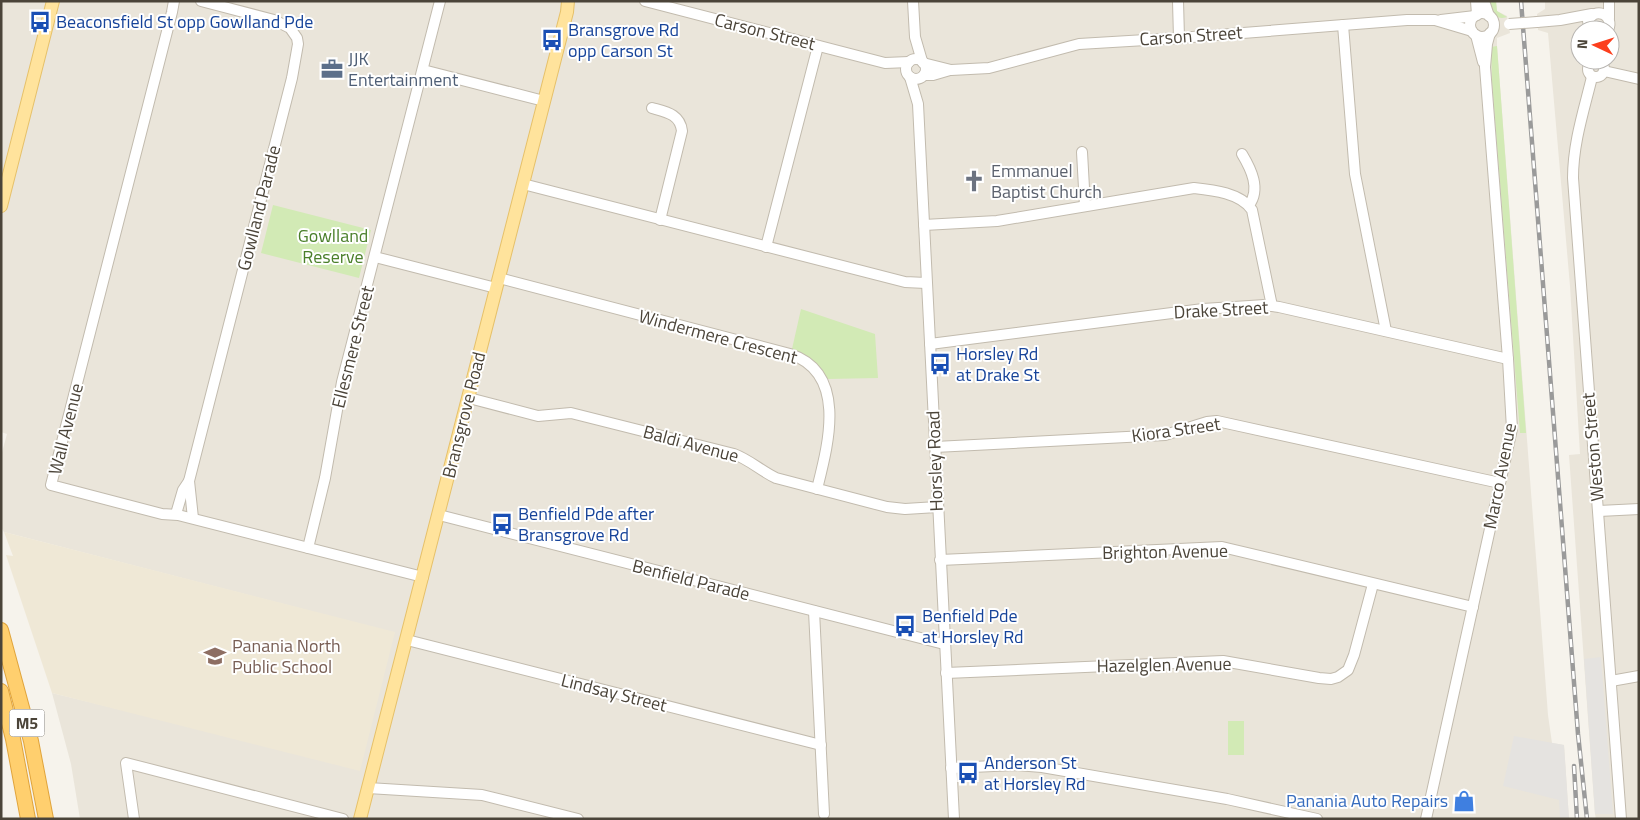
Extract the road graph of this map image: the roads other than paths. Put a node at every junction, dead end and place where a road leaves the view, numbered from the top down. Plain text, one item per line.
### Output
1 (53, 1) edge
2 (174, 1) edge
3 (200, 1) edge
4 (440, 1) edge
5 (645, 1) edge
6 (913, 1) edge
7 (1178, 1) edge
8 (1476, 1) edge
9 (1484, 1) edge
10 (1602, 1) edge
11 (1610, 1) edge
12 (570, 5) edge
13 (1594, 13) junction
14 (1476, 16) junction
15 (1609, 18) joint
16 (1435, 20) junction
17 (1560, 20) junction
18 (1588, 20) edge
19 (1570, 22) edge
20 (1491, 24) junction
21 (1343, 25) junction
22 (1474, 33) junction
23 (915, 37) junction
24 (1179, 38) junction
25 (818, 46) junction
26 (910, 61) junction
27 (923, 62) junction
28 (885, 63) junction
29 (1485, 67) junction
30 (423, 70) junction
31 (951, 70) junction
32 (1588, 70) edge
33 (1598, 70) edge
34 (1615, 70) edge
35 (909, 76) junction
36 (923, 76) junction
37 (1592, 77) junction
38 (1639, 79) edge
39 (544, 101) junction
40 (918, 104) junction
41 (652, 108) dead end
42 (1082, 152) dead end
43 (1242, 154) dead end
44 (523, 184) junction
45 (1249, 205) junction
46 (1, 206) edge
47 (1085, 206) junction
48 (660, 220) junction
49 (924, 225) junction
50 (766, 247) junction
51 (375, 257) junction
52 (498, 283) junction
53 (926, 283) junction
54 (1272, 306) junction
55 (1386, 331) junction
56 (930, 344) junction
57 (1508, 359) junction
58 (469, 398) junction
59 (935, 447) junction
60 (189, 481) junction
61 (1500, 483) junction
62 (817, 489) junction
63 (937, 507) junction
64 (1639, 509) edge
65 (1598, 511) junction
66 (176, 514) junction
67 (439, 515) junction
68 (193, 518) junction
69 (308, 548) junction
70 (940, 560) junction
71 (423, 577) junction
72 (1373, 584) junction
73 (1473, 607) junction
74 (814, 611) junction
75 (1, 630) edge
76 (407, 640) junction
77 (944, 644) junction
78 (946, 673) junction
79 (1639, 676) edge
80 (1611, 680) junction
81 (1, 691) edge
82 (821, 745) junction
83 (951, 768) junction
84 (368, 788) junction
85 (824, 814) dead end
86 (28, 819) edge
87 (46, 819) edge
88 (134, 819) edge
89 (343, 819) edge
90 (360, 819) edge
91 (578, 819) edge
92 (954, 819) edge
93 (1317, 819) edge
94 (1426, 819) edge
95 (1621, 819) edge

1 - 46 main road
2 - 66 street, Wall Avenue
3 - 60 street, Gowlland Parade
4 - 30 street, Ellesmere Street
5 - 25 street, Carson Street
6 - 23 street
7 - 24 street
8 - 14 street
9 - 20 street, Marco Avenue
10 - 13 street
11 - 15 street
12 - 39 main road, Bransgrove Road
13 - 15 street
13 - 17 street
13 - 18 street
14 - 16 street, Carson Street
14 - 20 street
14 - 22 street
16 - 21 street, Carson Street
16 - 22 street, Carson Street
17 - 19 street
17 - 20 street, bridge
20 - 22 street
20 - 29 street, Marco Avenue
21 - 24 street, Carson Street
21 - 55 street
22 - 29 street, Marco Avenue
23 - 26 street
23 - 27 street
24 - 31 street, Carson Street
25 - 28 street, Carson Street
25 - 50 street
26 - 27 street
26 - 28 street, Carson Street
26 - 35 street
27 - 31 street, Carson Street
27 - 36 street
28 - 35 street, Carson Street
29 - 57 street, Marco Avenue
30 - 39 street
30 - 51 street, Ellesmere Street
31 - 36 street, Carson Street
32 - 37 street, Weston Street
33 - 37 street
34 - 38 street
35 - 36 street
35 - 40 street, Horsley Road
36 - 40 street, Horsley Road
37 - 65 street, Weston Street
39 - 44 main road, Bransgrove Road
40 - 49 street, Horsley Road
41 - 48 street
42 - 47 street
43 - 45 street
44 - 48 street
44 - 52 main road, Bransgrove Road
45 - 47 street
45 - 54 street
47 - 49 street
48 - 50 street
49 - 53 street, Horsley Road
50 - 53 street
51 - 52 street, Windermere Crescent
51 - 69 street, Ellesmere Street
52 - 58 main road, Bransgrove Road
52 - 62 street, Windermere Crescent
53 - 56 street, Horsley Road
54 - 55 street, Drake Street
54 - 56 street, Drake Street
55 - 57 street, Drake Street
56 - 59 street, Horsley Road
57 - 61 street, Marco Avenue
58 - 62 street, Baldi Avenue
58 - 67 main road, Bransgrove Road
59 - 61 street, Kiora Street
59 - 63 street, Horsley Road
60 - 66 street, Gowlland Parade
60 - 68 street, Gowlland Parade
61 - 73 street, Marco Avenue
62 - 63 street, Baldi Avenue
63 - 70 street, Horsley Road
64 - 65 street
65 - 80 street, Weston Street
66 - 68 street, Wall Avenue
67 - 71 main road, Bransgrove Road
67 - 74 street, Benfield Parade
68 - 69 street, Wall Avenue
69 - 71 street, Wall Avenue
70 - 72 street, Brighton Avenue
70 - 77 street, Horsley Road
71 - 76 main road, Bransgrove Road
72 - 73 street, Brighton Avenue
72 - 78 street, Hazelglen Avenue
73 - 94 street, Marco Avenue
74 - 77 street, Benfield Parade
74 - 82 street
75 - 87 highway, M5
76 - 82 street, Lindsay Street
76 - 84 main road, Bransgrove Road
77 - 78 street, Horsley Road
78 - 83 street, Horsley Road
79 - 80 street
80 - 95 street, Weston Street
81 - 86 highway, M5
82 - 85 street
83 - 92 street, Horsley Road
83 - 93 street
84 - 90 main road, Bransgrove Road
84 - 91 street
88 - 89 street

